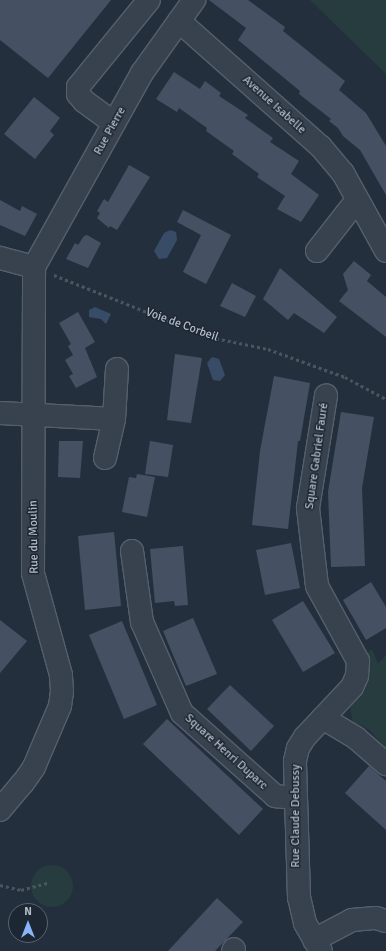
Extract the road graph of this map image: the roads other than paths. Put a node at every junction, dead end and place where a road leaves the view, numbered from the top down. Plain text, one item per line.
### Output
1 (149, 0) edge
2 (194, 0) edge
3 (179, 21) junction
4 (114, 124) junction
5 (357, 200) junction
6 (317, 251) dead end
7 (386, 251) edge
8 (0, 258) edge
9 (34, 267) junction
10 (117, 369) dead end
11 (326, 395) dead end
12 (0, 413) edge
13 (34, 416) junction
14 (114, 419) junction
15 (105, 458) dead end
16 (132, 551) dead end
17 (354, 650) joint
18 (323, 718) junction
19 (386, 764) edge
20 (295, 798) junction
21 (0, 810) edge
22 (386, 921) edge
23 (317, 946) edge

1 - 4 street
2 - 3 street, Rue Pierre
3 - 4 street, Rue Pierre
3 - 5 street, Avenue Isabelle
4 - 9 street, Rue Pierre
5 - 6 street
5 - 7 street, Avenue Isabelle
8 - 9 street
9 - 13 street, Rue du Moulin
10 - 14 street
11 - 17 street, Square Gabriel Fauré
12 - 13 street
13 - 14 street
13 - 21 street, Rue du Moulin
14 - 15 street
16 - 20 street, Square Henri Duparc
17 - 18 street, Rue Claude Debussy
18 - 19 street
18 - 20 street, Rue Claude Debussy
20 - 23 street, Rue Claude Debussy
22 - 23 street

